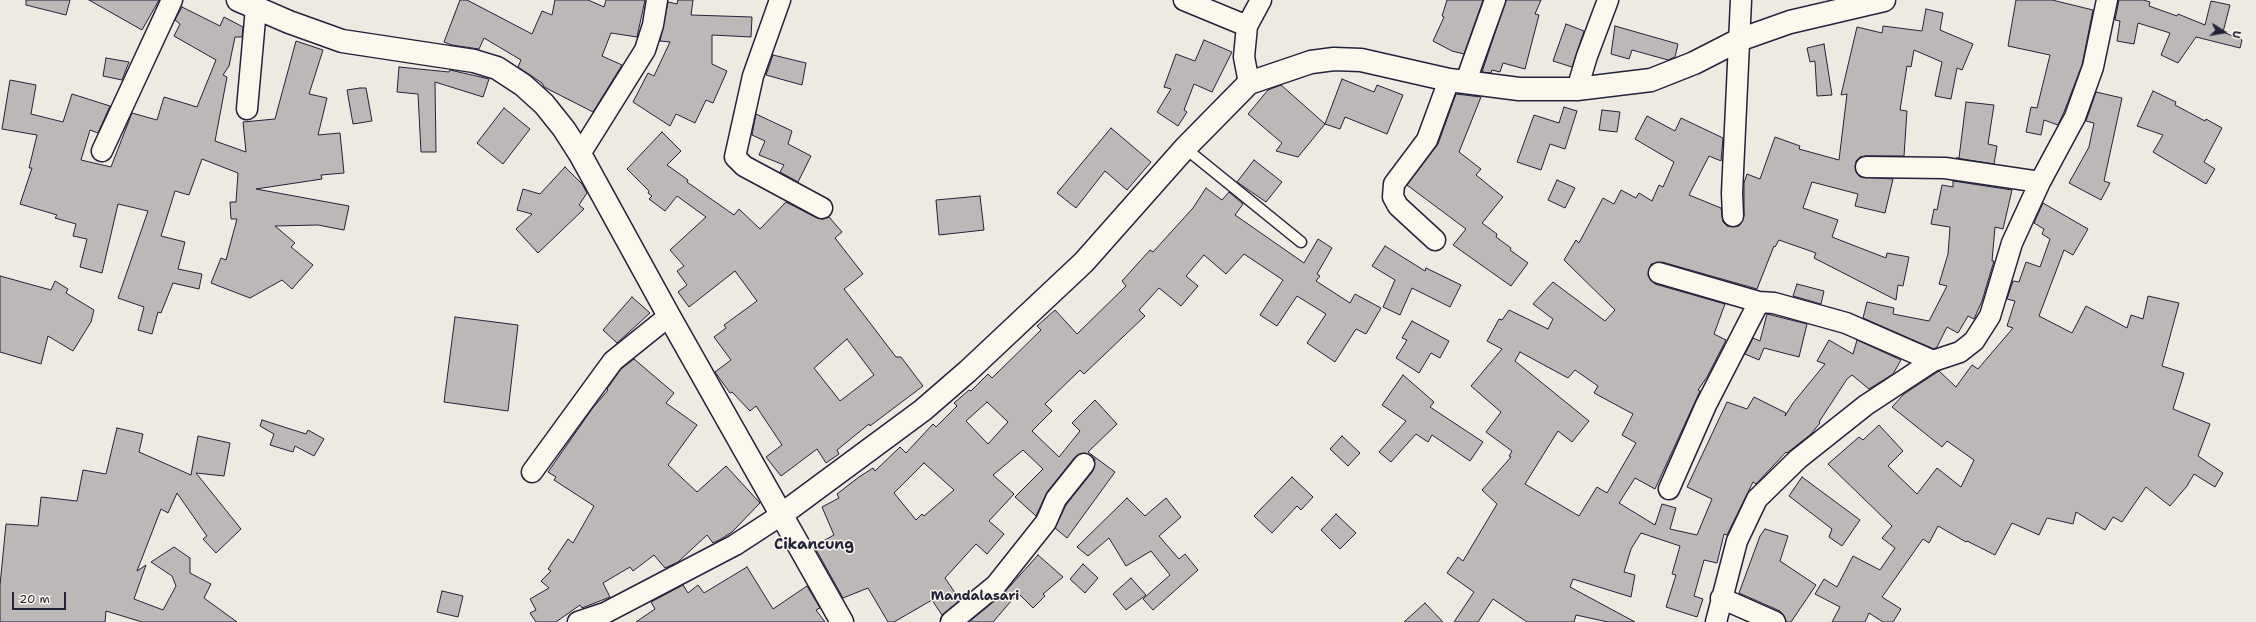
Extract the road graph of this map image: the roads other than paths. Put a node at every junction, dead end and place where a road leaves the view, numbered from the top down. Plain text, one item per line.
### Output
1 (172, 0) edge
2 (657, 0) edge
3 (780, 0) edge
4 (1184, 0) edge
5 (1261, 0) edge
6 (1495, 0) edge
7 (1608, 0) edge
8 (1740, 0) edge
9 (1884, 0) edge
10 (2107, 0) edge
11 (247, 4) edge
12 (1247, 26) junction
13 (1739, 40) junction
14 (1458, 80) junction
15 (1249, 83) junction
16 (1577, 89) junction
17 (247, 109) dead end
18 (1185, 148) junction
19 (102, 151) dead end
20 (580, 154) junction
21 (1866, 167) dead end
22 (2040, 182) junction
23 (822, 208) dead end
24 (1733, 216) dead end
25 (1435, 240) dead end
26 (1301, 242) dead end
27 (1659, 274) dead end
28 (1759, 302) junction
29 (669, 316) junction
30 (1933, 361) junction
31 (1084, 464) dead end
32 (532, 472) dead end
33 (1669, 489) dead end
34 (781, 515) junction
35 (1721, 598) junction
36 (578, 622) edge
37 (842, 622) edge
38 (951, 622) edge
39 (1716, 622) edge
40 (1775, 622) edge

1 - 19 street
2 - 20 street
3 - 23 street
4 - 12 street
5 - 12 street
6 - 14 street
7 - 16 street
8 - 13 street
9 - 13 street
10 - 22 street
11 - 17 street
11 - 20 street
12 - 15 street
13 - 16 street
13 - 24 street
14 - 15 street
14 - 16 street
14 - 25 street
15 - 18 street
18 - 26 lane
18 - 34 street
20 - 29 street
21 - 22 street
22 - 30 street
27 - 28 street
28 - 30 street
28 - 33 street
29 - 32 street
29 - 34 street
30 - 35 street
31 - 38 street
34 - 36 street
34 - 37 street
35 - 39 street
35 - 40 street

